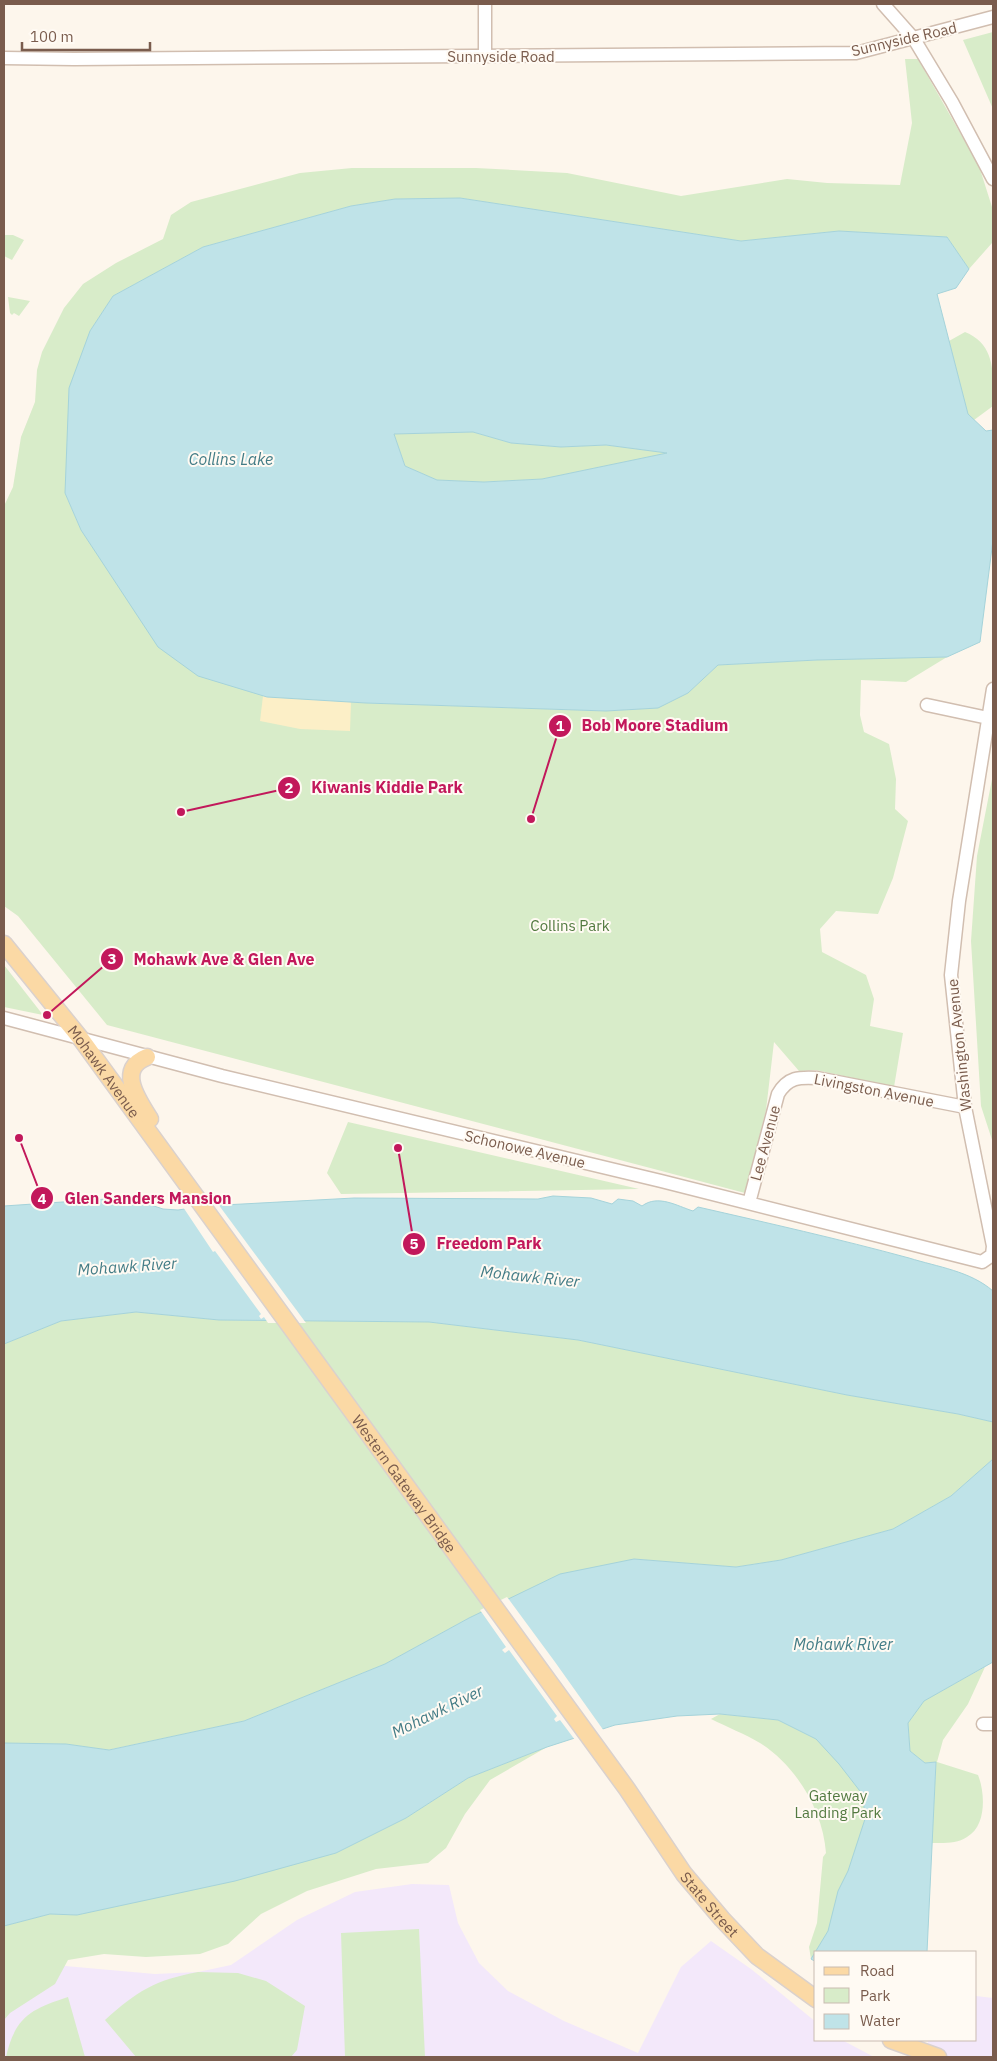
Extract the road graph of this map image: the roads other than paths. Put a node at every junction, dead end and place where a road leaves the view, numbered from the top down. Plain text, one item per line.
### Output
1 (485, 4) edge
2 (883, 4) edge
3 (993, 17) edge
4 (914, 39) junction
5 (484, 56) junction
6 (4, 58) edge
7 (993, 179) edge
8 (993, 689) edge
9 (927, 705) dead end
10 (988, 718) junction
11 (4, 944) edge
12 (4, 1018) edge
13 (81, 1039) junction
14 (147, 1057) junction
15 (784, 1084) joint
16 (965, 1106) junction
17 (156, 1146) junction
18 (182, 1180) joint
19 (988, 1202) edge
20 (749, 1203) junction
21 (970, 1260) joint
22 (626, 1789) joint
23 (814, 1998) edge
24 (894, 2041) edge
25 (938, 2057) edge

1 - 5 street
2 - 4 street
3 - 4 street, Sunnyside Road
4 - 5 street, Sunnyside Road
4 - 7 street
5 - 6 street, Sunnyside Road
8 - 10 street, Washington Avenue
9 - 10 street
10 - 16 street, Washington Avenue
11 - 13 main road, Mohawk Avenue
12 - 13 street, Schonowe Avenue
13 - 14 street, Schonowe Avenue
13 - 17 main road, Mohawk Avenue
14 - 17 main road
14 - 20 street, Schonowe Avenue
15 - 16 street, Livingston Avenue
15 - 20 street, Lee Avenue
16 - 19 street, Washington Avenue
17 - 18 main road, Mohawk Avenue
18 - 22 main road, Western Gateway Bridge
19 - 21 street, Washington Avenue
20 - 21 street, Schonowe Avenue
22 - 23 main road, State Street
24 - 25 main road

